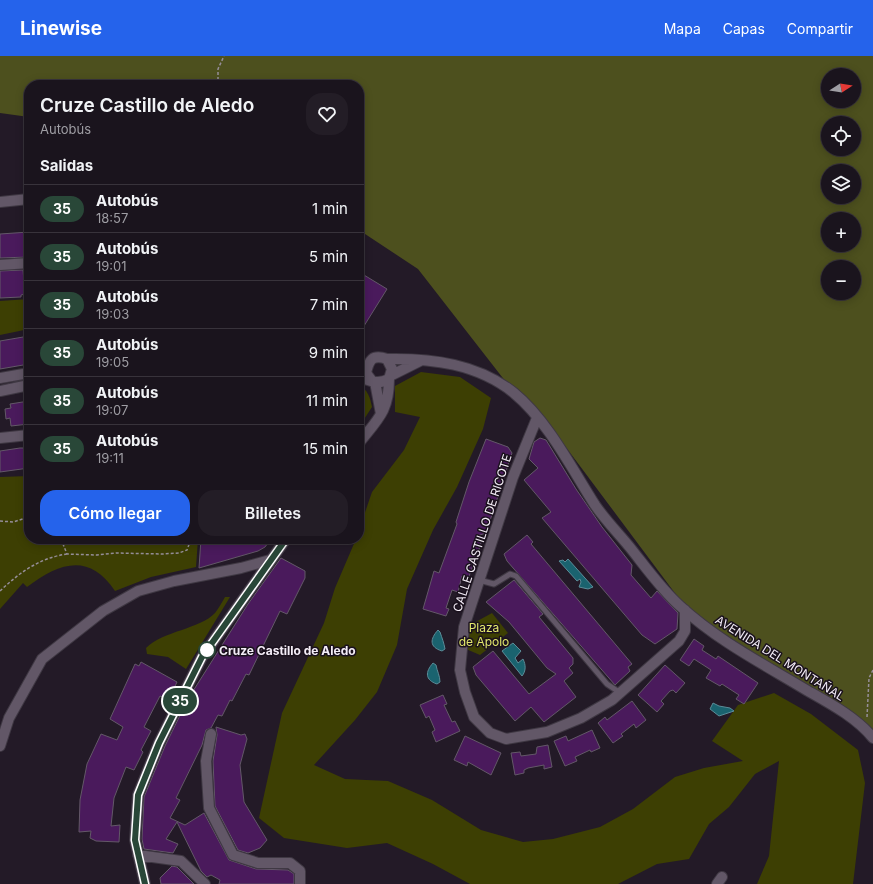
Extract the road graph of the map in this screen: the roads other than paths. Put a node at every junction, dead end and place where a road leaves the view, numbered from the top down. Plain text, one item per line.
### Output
1 (24, 200) edge
2 (0, 202) edge
3 (24, 264) edge
4 (0, 266) edge
5 (387, 359) junction
6 (424, 360) junction
7 (364, 365) edge
8 (24, 374) edge
9 (390, 377) junction
10 (0, 378) edge
11 (364, 379) edge
12 (373, 382) junction
13 (24, 386) edge
14 (0, 391) edge
15 (381, 416) junction
16 (537, 418) junction
17 (24, 436) edge
18 (364, 437) edge
19 (0, 438) edge
20 (282, 544) edge
21 (270, 560) junction
22 (479, 579) junction
23 (685, 610) junction
24 (619, 692) junction
25 (211, 734) dead end
26 (873, 738) edge
27 (0, 746) edge
28 (138, 855) junction
29 (145, 884) edge
30 (205, 884) edge
31 (300, 884) edge

1 - 2 street
3 - 4 street
5 - 6 street, AVENIDA DEL MONTAÑAL
5 - 7 street
5 - 9 street
6 - 9 street
6 - 16 street, AVENIDA DEL MONTAÑAL
7 - 12 street
8 - 10 street
9 - 12 street
9 - 15 street
11 - 12 street
12 - 15 street
13 - 14 street
15 - 18 street
16 - 22 street, CALLE CASTILLO DE RICOTE
16 - 23 street, AVENIDA DEL MONTAÑAL
17 - 19 street
20 - 21 street
21 - 27 street
21 - 28 street
22 - 24 lane
22 - 24 street, CALLE CASTILLO DE RICOTE
23 - 24 street, CALLE CASTILLO DE RICOTE
23 - 26 street, AVENIDA DEL MONTAÑAL
25 - 31 street
28 - 29 street
28 - 30 street

